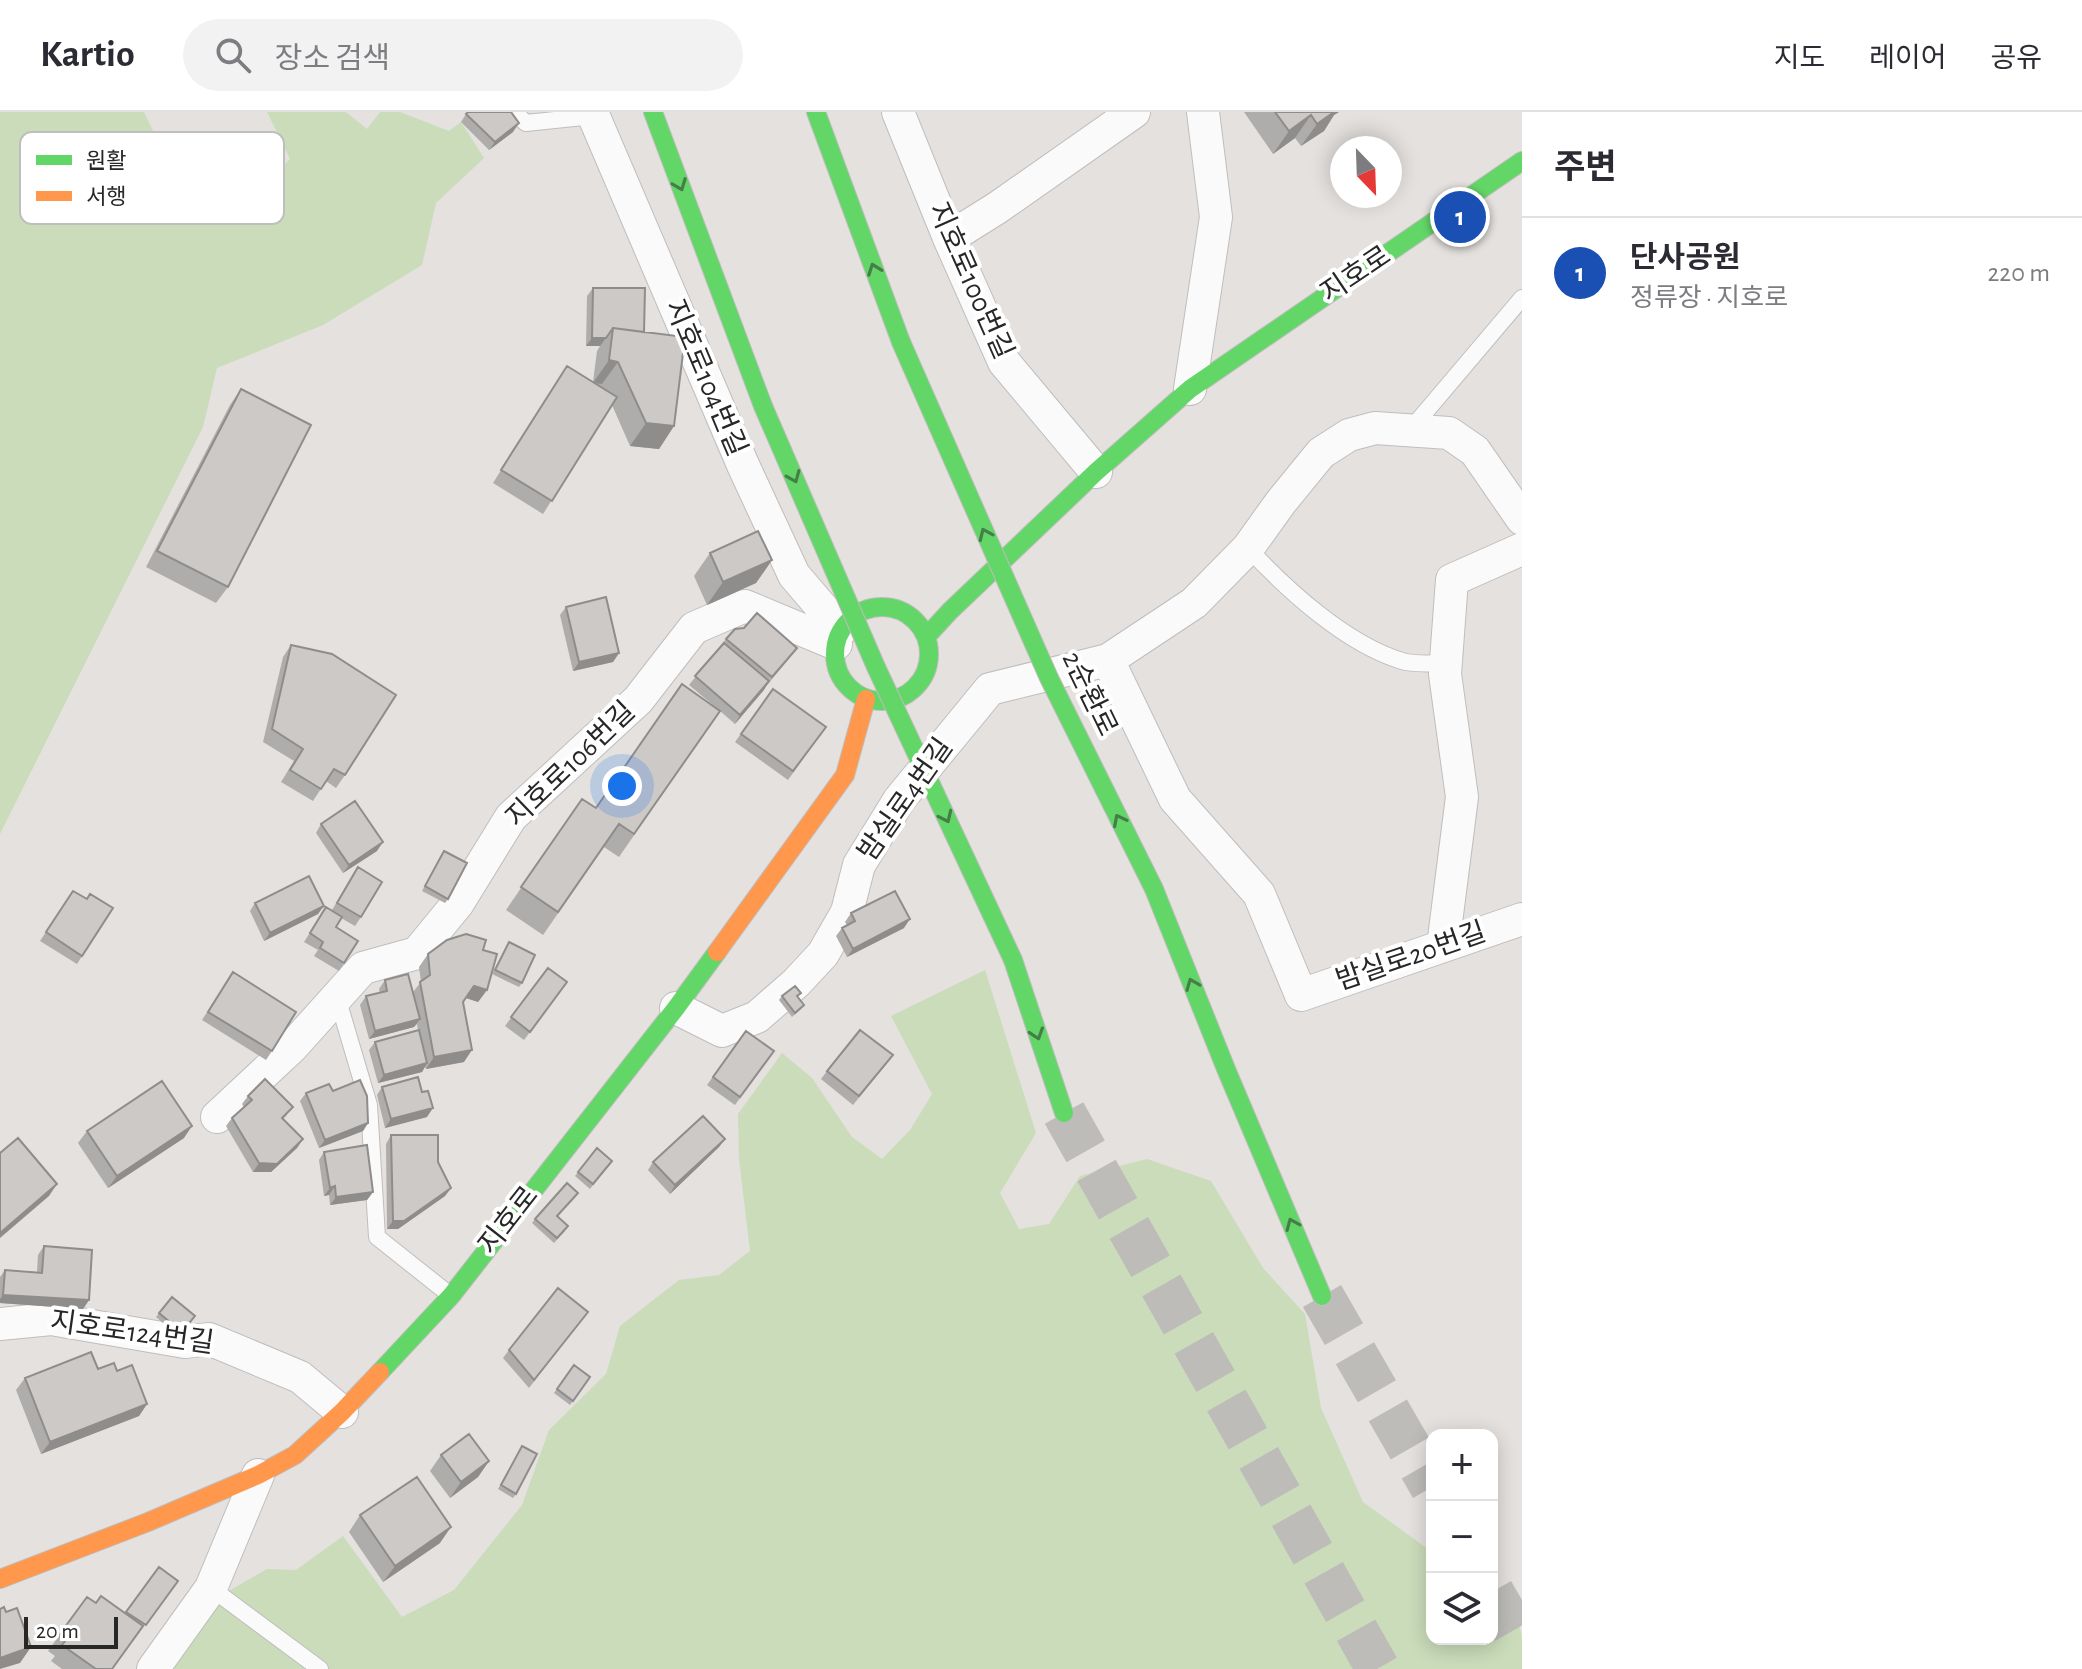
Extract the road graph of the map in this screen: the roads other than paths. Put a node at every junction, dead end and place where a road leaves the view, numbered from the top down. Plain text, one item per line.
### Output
1 (514, 112) edge
2 (653, 112) edge
3 (816, 112) edge
4 (898, 112) edge
5 (1134, 112) edge
6 (1203, 112) edge
7 (593, 114) edge
8 (1522, 161) edge
9 (949, 238) junction
10 (1522, 298) edge
11 (1190, 389) junction
12 (1411, 429) junction
13 (1096, 472) junction
14 (1522, 519) edge
15 (1248, 548) junction
16 (1522, 549) edge
17 (839, 637) junction
18 (926, 637) junction
19 (1108, 660) junction
20 (1446, 663) junction
21 (866, 699) junction
22 (1522, 919) edge
23 (1443, 946) junction
24 (337, 997) junction
25 (676, 1008) junction
26 (1064, 1113) tunnel mouth
27 (217, 1117) dead end
28 (451, 1296) junction
29 (1322, 1296) tunnel mouth
30 (0, 1324) edge
31 (342, 1412) junction
32 (258, 1475) junction
33 (0, 1579) edge
34 (211, 1588) junction
35 (153, 1669) edge
36 (320, 1669) edge

1 - 7 lane
2 -> 26 main road, bridge
29 -> 3 main road, 2순환로, bridge
4 - 9 street, 지호로100번길
5 - 9 street
6 - 11 street
7 - 17 street, 지호로104번길
8 - 11 main road, 지호로
9 - 13 street, 지호로100번길
10 - 12 lane
11 - 13 main road, 지호로
12 - 14 street, 밤실로4번길
12 - 15 street, 밤실로4번길
13 - 18 main road, 지호로
15 - 19 street, 밤실로4번길
15 - 20 lane
16 - 20 street
17 - 18 main road
17 - 21 main road
17 - 24 street, 지호로106번길
18 - 21 main road
19 - 23 street, 밤실로20번길
19 - 25 street, 밤실로4번길
20 - 23 street
21 - 25 main road, 지호로
22 - 23 street, 밤실로20번길
24 - 27 street, 지호로106번길
24 - 28 lane
25 - 28 main road, 지호로
28 - 31 main road, 지호로
30 - 31 street, 지호로124번길
31 - 32 main road, 지호로
32 - 33 main road, 지호로
32 - 34 street
34 - 35 street
34 - 36 lane

